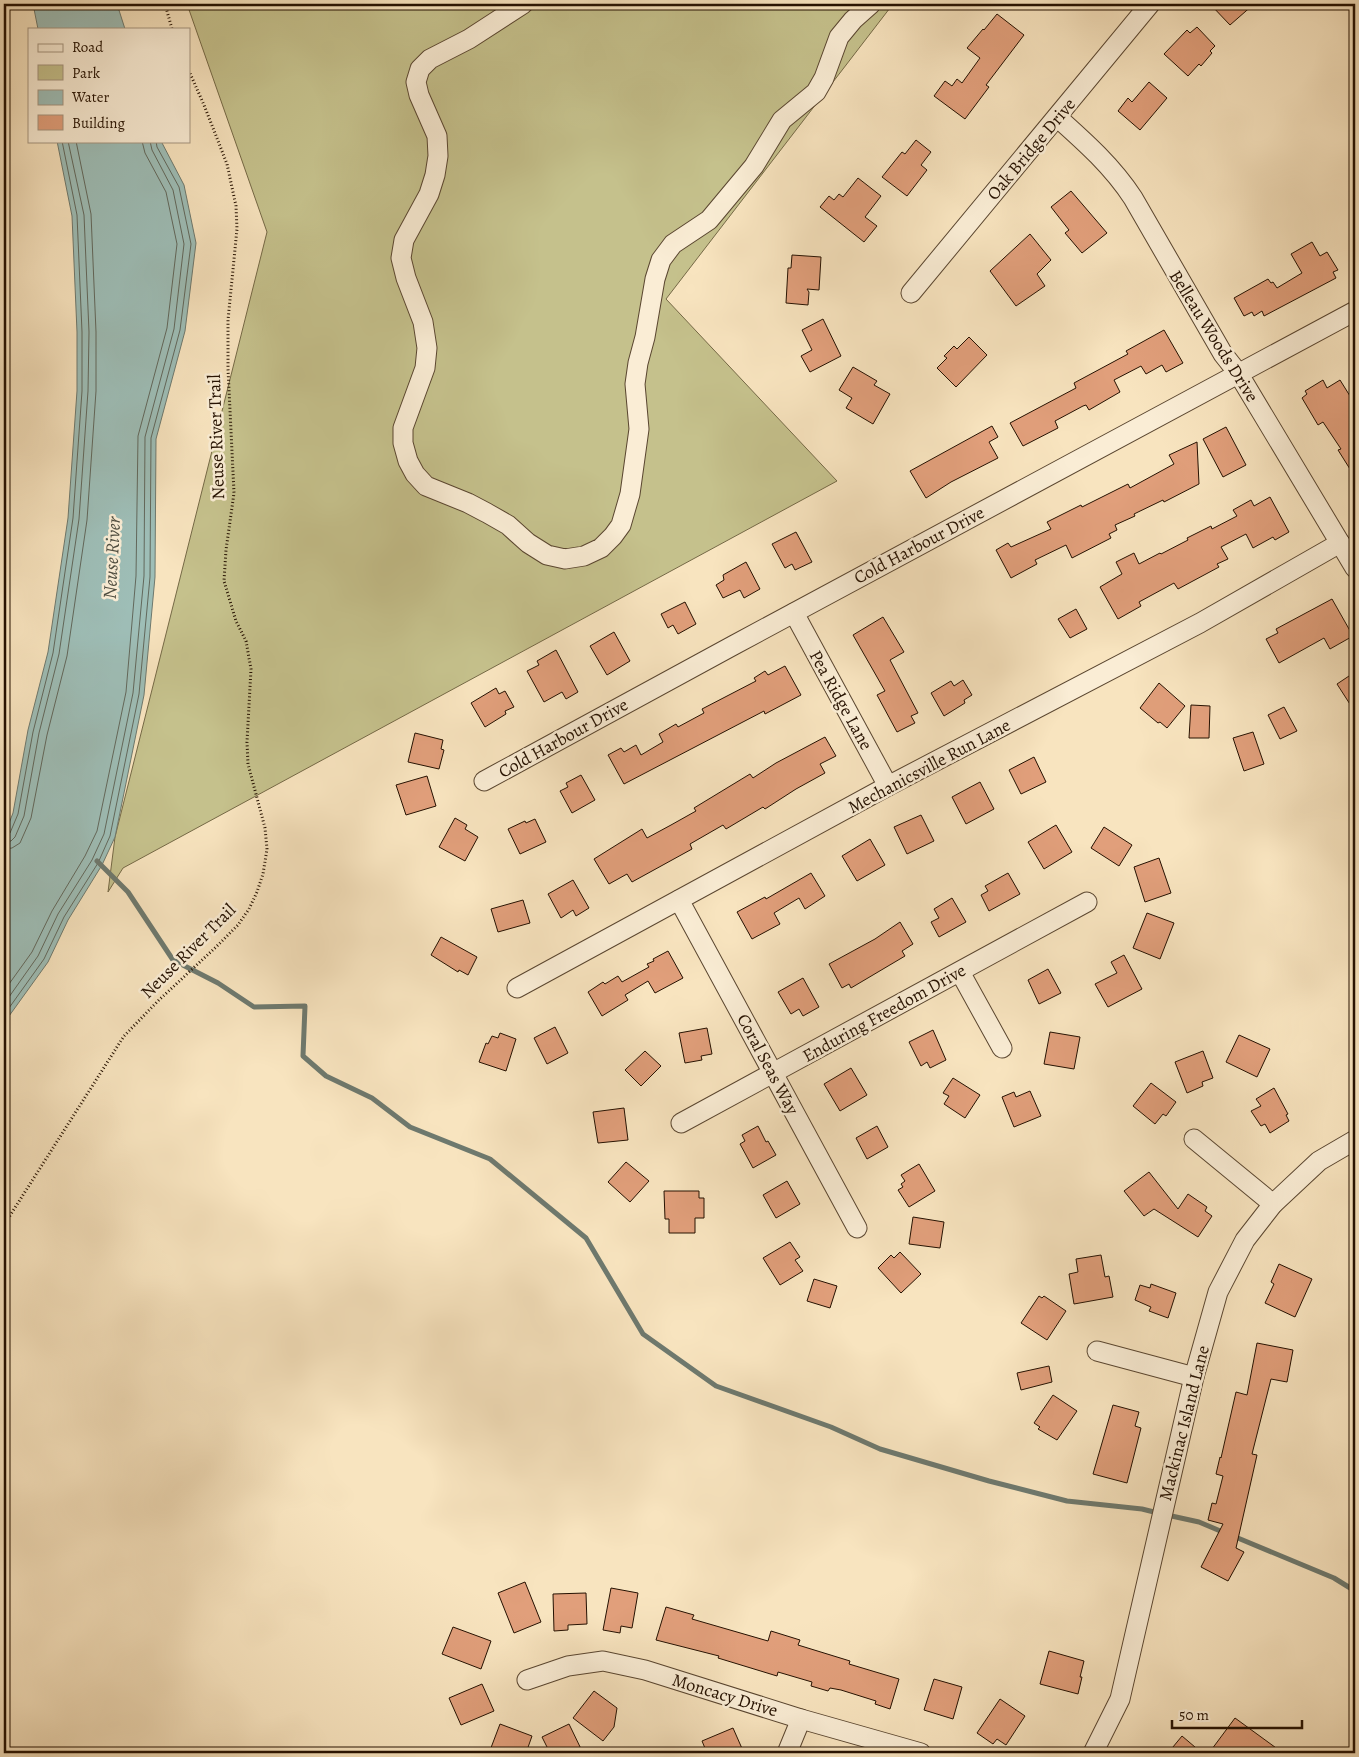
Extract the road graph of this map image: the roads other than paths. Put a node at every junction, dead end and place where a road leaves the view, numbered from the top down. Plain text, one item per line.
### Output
1 (523, 4) edge
2 (870, 4) edge
3 (1150, 4) edge
4 (1057, 117) junction
5 (911, 293) dead end
6 (1355, 311) edge
7 (1238, 373) junction
8 (1340, 543) junction
9 (1355, 568) edge
10 (794, 613) junction
11 (484, 781) dead end
12 (888, 786) junction
13 (680, 900) junction
14 (1087, 902) dead end
15 (960, 972) junction
16 (517, 988) dead end
17 (1002, 1048) dead end
18 (773, 1073) junction
19 (681, 1122) dead end
20 (1194, 1138) dead end
21 (1355, 1140) edge
22 (1273, 1204) junction
23 (857, 1228) dead end
24 (1097, 1351) dead end
25 (1194, 1377) junction
26 (527, 1680) dead end
27 (801, 1719) junction
28 (787, 1753) edge
29 (921, 1753) edge
30 (1093, 1753) edge

1 - 2 street
3 - 4 street, Oak Bridge Drive
4 - 5 street, Oak Bridge Drive
4 - 7 street, Belleau Woods Drive
6 - 7 street, Cold Harbour Drive
7 - 8 street, Belleau Woods Drive
7 - 10 street, Cold Harbour Drive
8 - 9 street, Belleau Woods Drive
8 - 12 street, Mechanicsville Run Lane
10 - 11 street, Cold Harbour Drive
10 - 12 street, Pea Ridge Lane
12 - 13 street, Mechanicsville Run Lane
13 - 16 street, Mechanicsville Run Lane
13 - 18 street, Coral Seas Way
14 - 15 street, Enduring Freedom Drive
15 - 17 street
15 - 18 street, Enduring Freedom Drive
18 - 19 street, Enduring Freedom Drive
18 - 23 street, Coral Seas Way
20 - 22 street
21 - 22 street, Mackinac Island Lane
22 - 25 street, Mackinac Island Lane
24 - 25 street
25 - 30 street, Mackinac Island Lane
26 - 27 street, Moncacy Drive
27 - 28 street
27 - 29 street, Moncacy Drive

